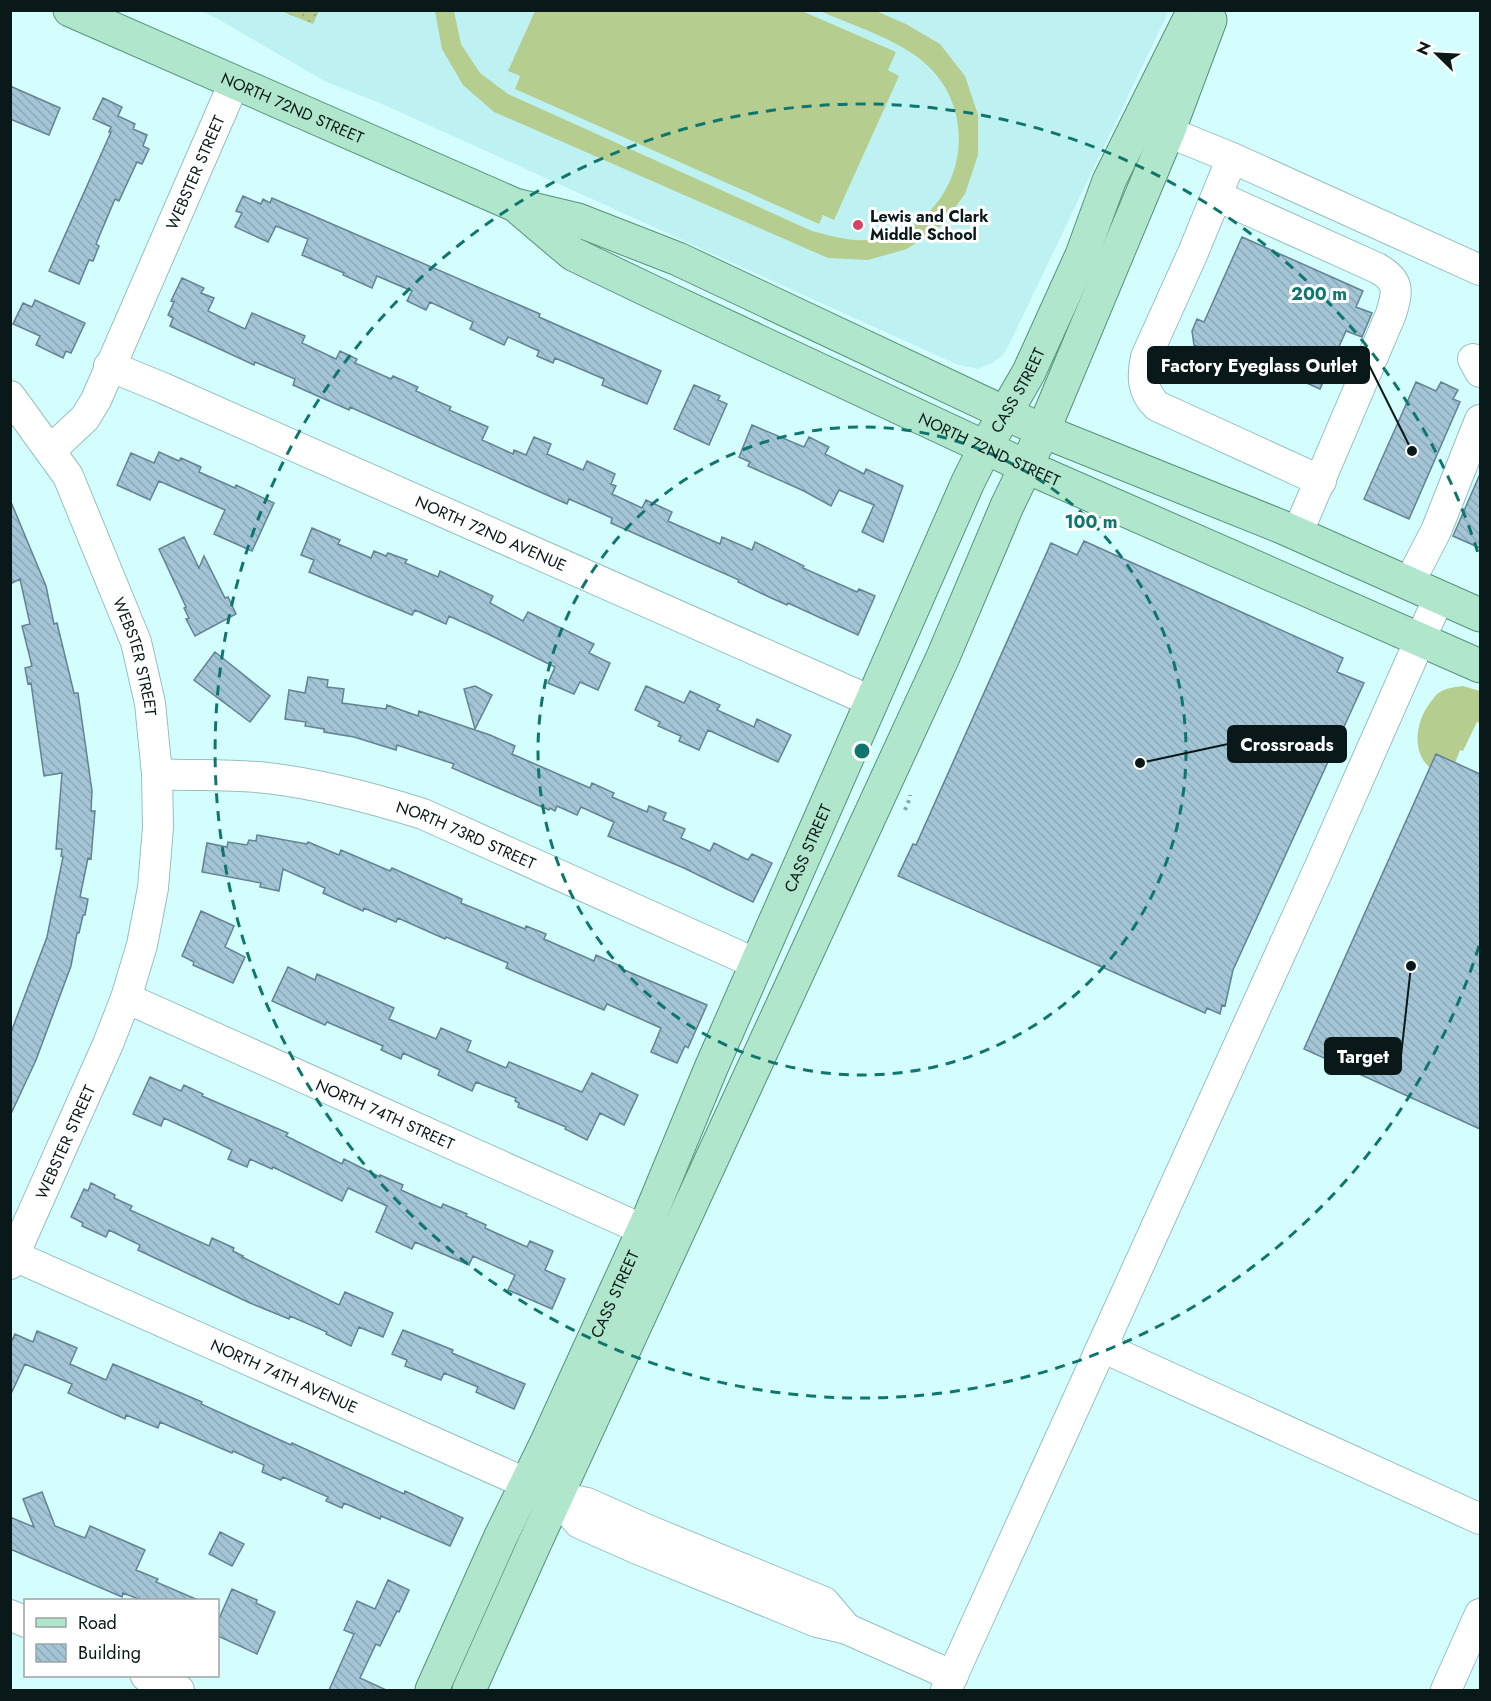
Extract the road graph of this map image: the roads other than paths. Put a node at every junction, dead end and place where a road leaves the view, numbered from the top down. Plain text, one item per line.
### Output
1 (70, 10) edge
2 (1194, 10) edge
3 (1213, 10) edge
4 (234, 83) junction
5 (1168, 132) junction
6 (1232, 158) junction
7 (1217, 196) junction
8 (515, 205) junction
9 (1480, 270) edge
10 (109, 366) junction
11 (10, 396) edge
12 (1005, 413) junction
13 (1480, 420) edge
14 (1043, 431) junction
15 (985, 448) junction
16 (51, 450) junction
17 (1027, 467) junction
18 (1321, 481) junction
19 (1298, 534) junction
20 (1409, 583) junction
21 (1439, 597) junction
22 (1480, 615) edge
23 (1421, 639) junction
24 (1480, 666) edge
25 (873, 702) junction
26 (157, 774) junction
27 (757, 964) junction
28 (126, 998) junction
29 (644, 1230) junction
30 (12, 1258) edge
31 (1102, 1347) junction
32 (527, 1484) junction
33 (557, 1497) junction
34 (1480, 1519) edge
35 (1480, 1614) edge
36 (10, 1615) edge
37 (24, 1621) edge
38 (148, 1677) edge
39 (950, 1683) edge
40 (179, 1690) edge
41 (432, 1690) edge
42 (469, 1690) edge
43 (1446, 1690) edge

1 - 4 main road, NORTH 72ND STREET
2 - 12 main road, CASS STREET
3 - 5 main road, CASS STREET
4 - 8 main road, NORTH 72ND STREET
4 - 10 street, WEBSTER STREET
5 - 6 street
5 - 14 main road, CASS STREET
6 - 7 street
6 - 9 street
7 - 18 street
7 - 18 street
8 - 12 main road, NORTH 72ND STREET
8 - 15 main road, NORTH 72ND STREET
10 - 16 street, WEBSTER STREET
10 - 25 street, NORTH 72ND AVENUE
11 - 16 street
12 - 14 main road, NORTH 72ND STREET
12 - 15 main road, CASS STREET
13 - 20 street
14 - 17 main road, CASS STREET
14 - 19 main road, NORTH 72ND STREET
15 - 17 main road, NORTH 72ND STREET
15 - 25 main road, CASS STREET
16 - 26 street, WEBSTER STREET
17 - 23 main road, NORTH 72ND STREET
17 - 33 main road, CASS STREET
18 - 19 street
19 - 20 main road, NORTH 72ND STREET
20 - 21 main road, NORTH 72ND STREET
21 - 22 main road, NORTH 72ND STREET
21 - 23 street
23 - 24 main road, NORTH 72ND STREET
23 - 31 street
25 - 27 main road, CASS STREET
26 - 27 street, NORTH 73RD STREET
26 - 28 street, WEBSTER STREET
27 - 29 main road, CASS STREET
28 - 29 street, NORTH 74TH STREET
28 - 30 street, WEBSTER STREET
29 - 32 main road, CASS STREET
30 - 32 street, NORTH 74TH AVENUE
31 - 34 street
31 - 39 street
32 - 33 street, NORTH 74TH AVENUE
32 - 41 main road, CASS STREET
33 - 39 street
33 - 42 main road, CASS STREET
35 - 43 street
36 - 37 street
38 - 40 street

